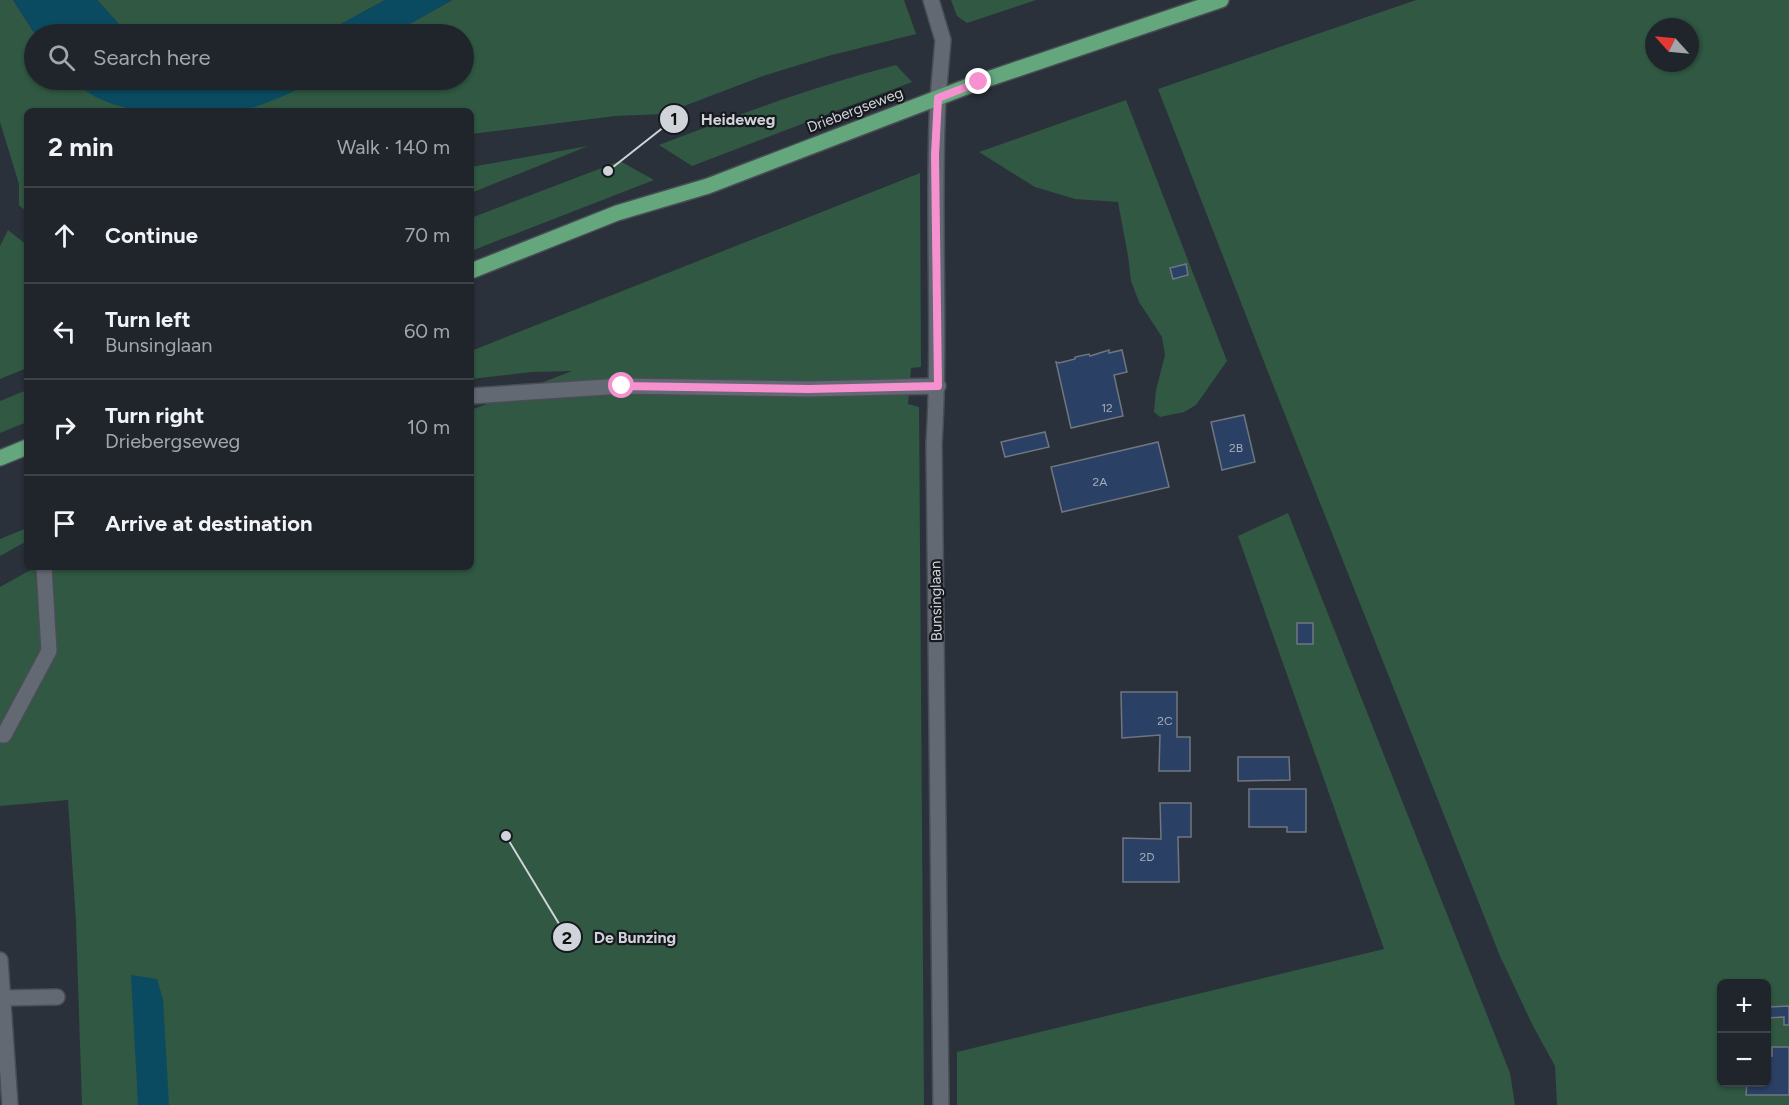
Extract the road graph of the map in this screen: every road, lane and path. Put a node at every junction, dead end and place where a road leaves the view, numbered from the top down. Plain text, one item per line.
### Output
1 (931, 0) edge
2 (1221, 0) edge
3 (938, 98) junction
4 (474, 270) edge
5 (938, 386) junction
6 (474, 396) edge
7 (24, 448) edge
8 (0, 458) edge
9 (44, 570) edge
10 (1, 738) edge
11 (0, 960) edge
12 (57, 997) dead end
13 (3, 998) junction
14 (10, 1105) edge
15 (941, 1105) edge

1 - 3 street, Bunsinglaan
2 - 3 main road, Driebergseweg
3 - 4 main road, Driebergseweg
3 - 5 street, Bunsinglaan
5 - 6 street
5 - 15 street, Bunsinglaan
7 - 8 main road
9 - 10 street
11 - 13 street
12 - 13 street
13 - 14 street

